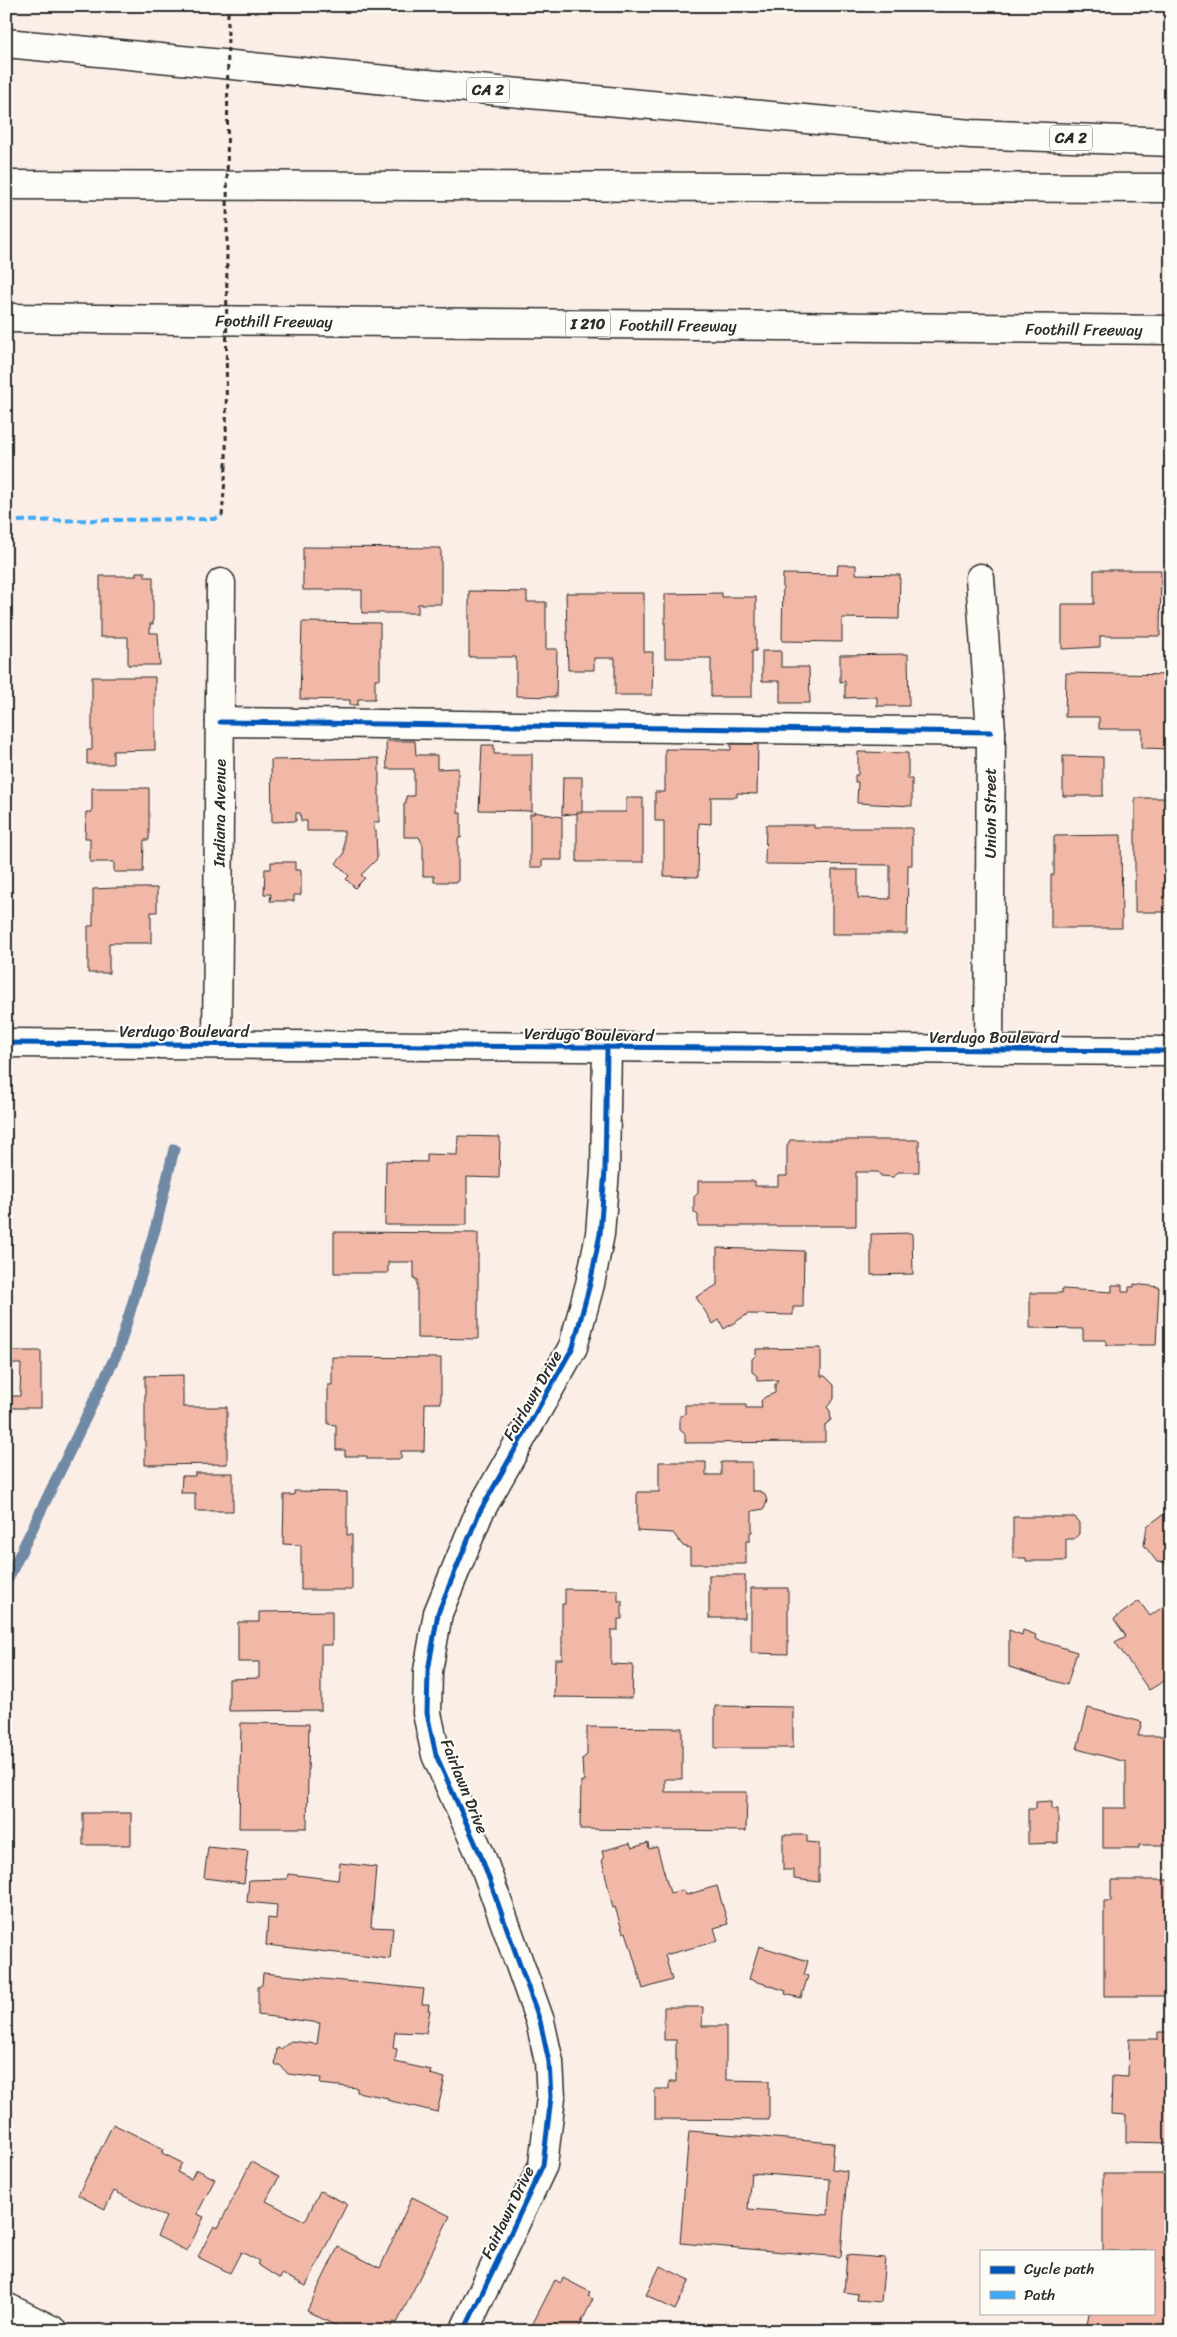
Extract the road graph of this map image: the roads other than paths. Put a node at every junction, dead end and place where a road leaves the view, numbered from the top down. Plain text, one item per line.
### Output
1 (6, 43) edge
2 (1171, 142) edge
3 (6, 185) edge
4 (1171, 188) edge
5 (6, 318) edge
6 (1171, 330) edge
7 (980, 578) dead end
8 (222, 583) dead end
9 (220, 722) junction
10 (991, 732) junction
11 (6, 1043) edge
12 (216, 1043) junction
13 (607, 1047) junction
14 (989, 1049) junction
15 (1171, 1051) edge
16 (6, 2307) edge
17 (54, 2331) edge
18 (464, 2331) edge

1 - 2 main road, CA 2
3 - 4 main road
5 - 6 main road, Foothill Freeway / I 210
7 - 10 main road, Union Street
8 - 9 main road, Indiana Avenue
9 - 10 main road
9 - 12 main road, Indiana Avenue
10 - 14 main road, Union Street
11 - 12 main road, Verdugo Boulevard
12 - 13 main road, Verdugo Boulevard
13 - 14 main road, Verdugo Boulevard
13 - 18 main road, Fairlawn Drive
14 - 15 main road, Verdugo Boulevard
16 - 17 main road

